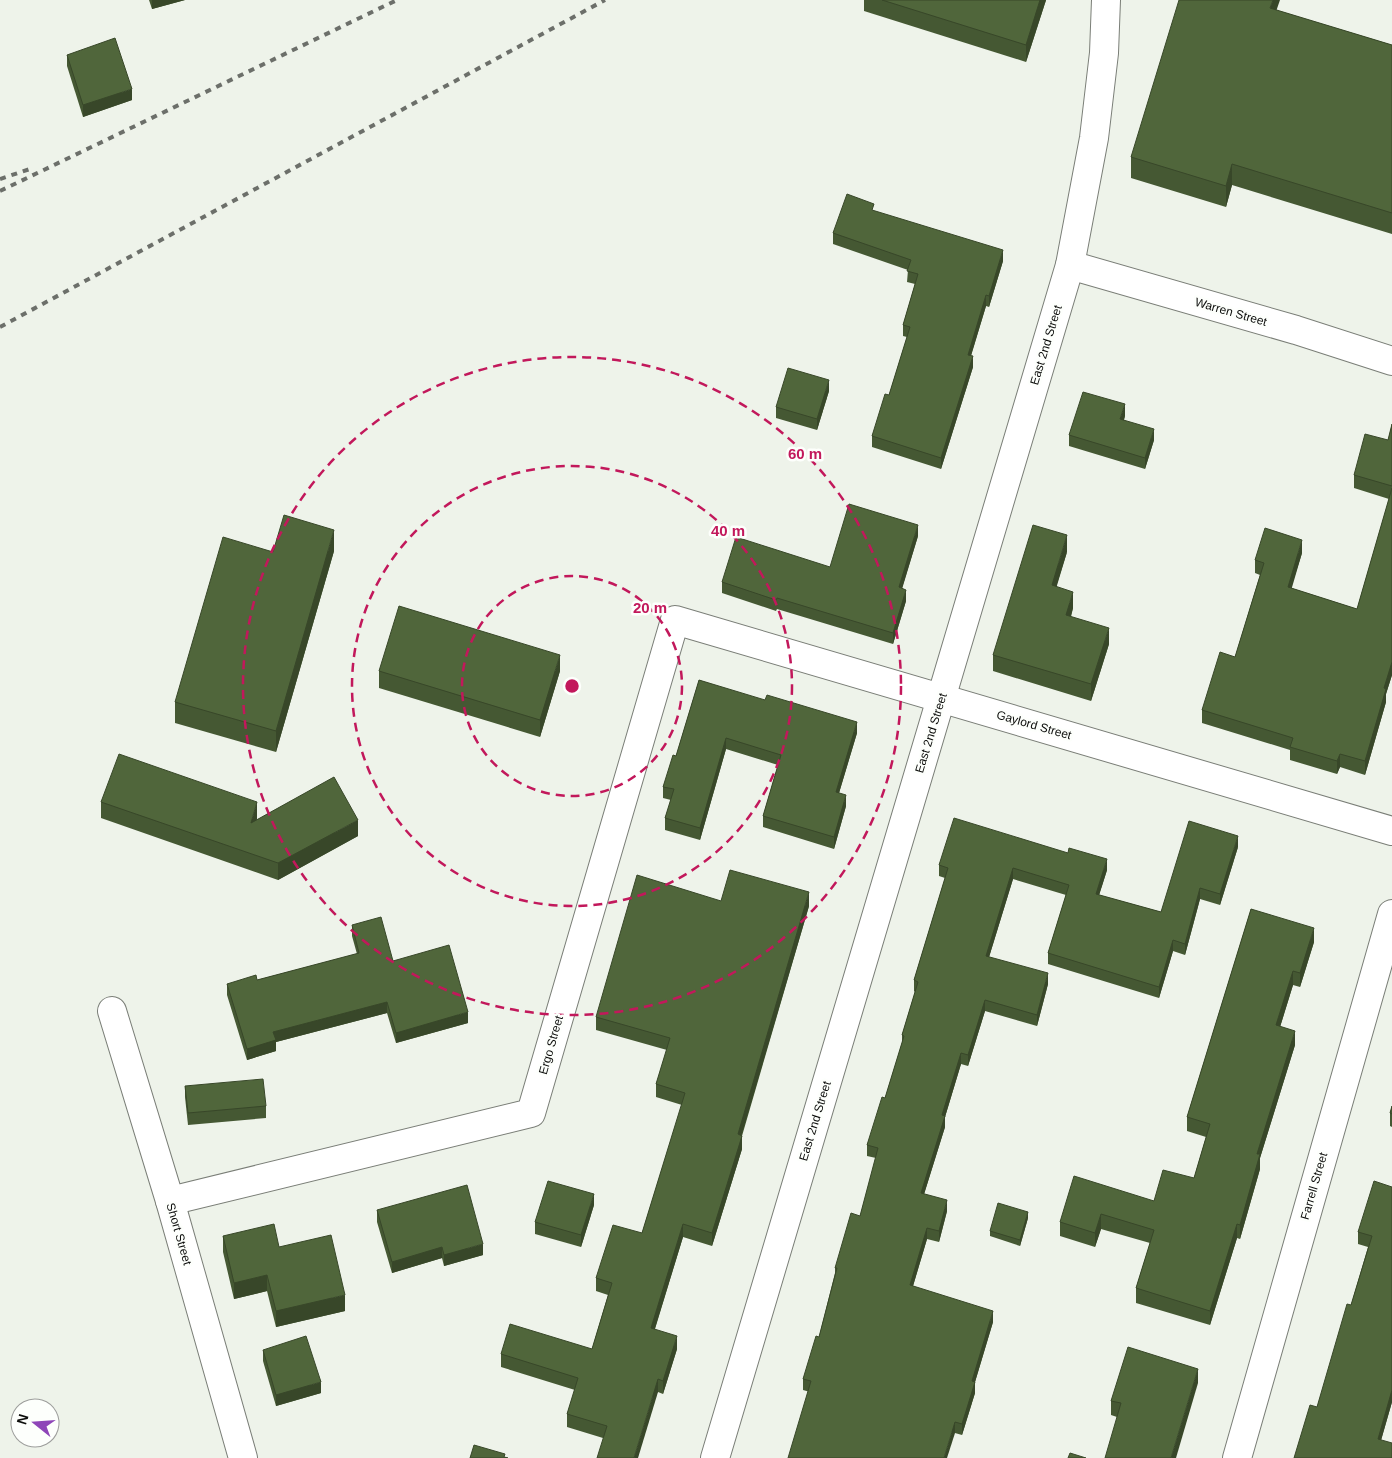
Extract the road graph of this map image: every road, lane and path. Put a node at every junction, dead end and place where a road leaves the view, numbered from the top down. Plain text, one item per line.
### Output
1 (1106, 0) edge
2 (1070, 265) junction
3 (1392, 361) edge
4 (675, 620) joint
5 (941, 698) junction
6 (1392, 830) edge
7 (1392, 914) edge
8 (112, 1011) dead end
9 (170, 1201) junction
10 (243, 1458) edge
11 (715, 1458) edge
12 (1236, 1458) edge

1 - 2 street, East 2nd Street
2 - 3 street, Warren Street
2 - 5 street, East 2nd Street
4 - 5 street, Gaylord Street
4 - 9 street, Ergo Street
5 - 6 street, Gaylord Street
5 - 11 street, East 2nd Street
7 - 12 street, Farrell Street
8 - 9 street, Short Street
9 - 10 street, Short Street

